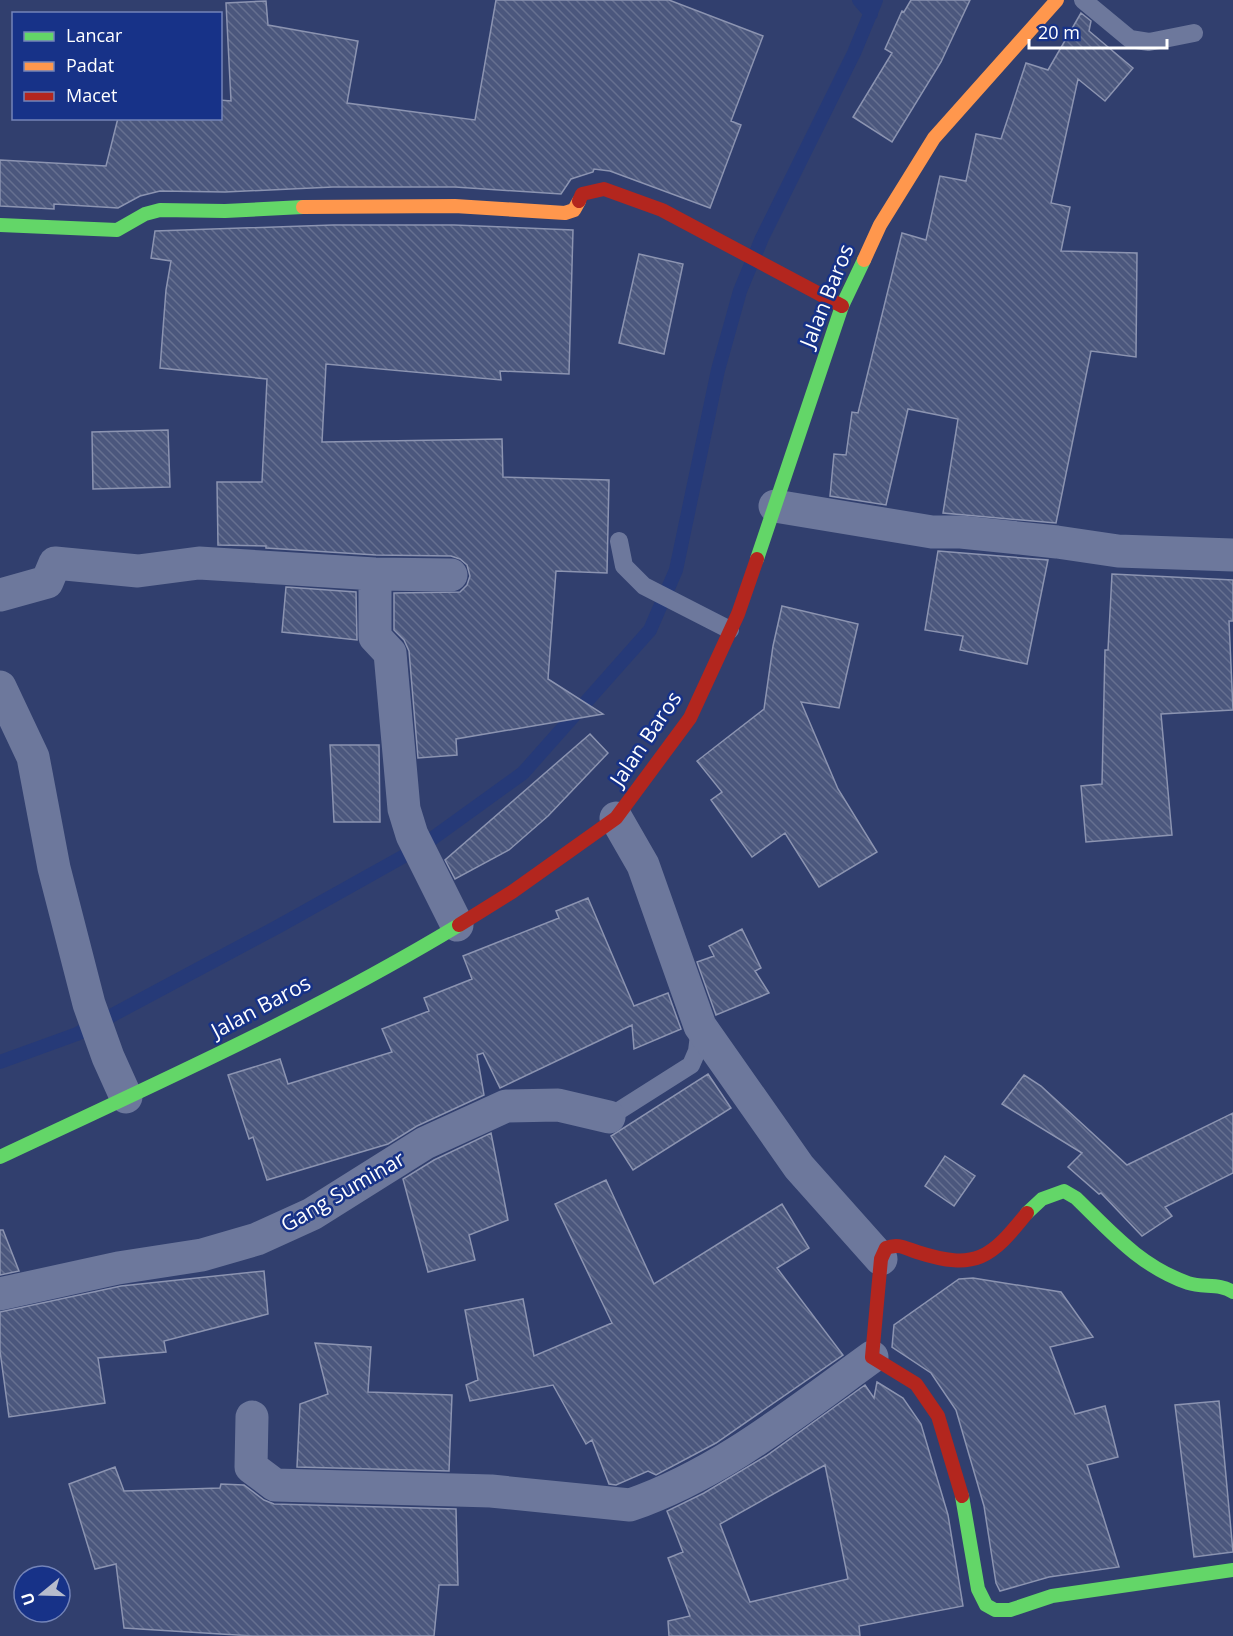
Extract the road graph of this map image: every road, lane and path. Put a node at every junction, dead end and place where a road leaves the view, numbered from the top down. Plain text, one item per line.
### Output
1 (1057, 0) edge
2 (1083, 0) edge
3 (1194, 33) dead end
4 (0, 225) edge
5 (842, 306) junction
6 (775, 506) junction
7 (619, 541) dead end
8 (1233, 555) edge
9 (375, 574) junction
10 (451, 575) dead end
11 (0, 595) edge
12 (730, 630) junction
13 (0, 687) edge
14 (616, 818) junction
15 (457, 925) junction
16 (700, 1026) junction
17 (126, 1097) junction
18 (609, 1117) joint
19 (0, 1157) edge
20 (881, 1259) junction
21 (1233, 1292) edge
22 (0, 1294) edge
23 (872, 1357) junction
24 (252, 1417) dead end
25 (1233, 1570) edge

1 - 5 street, Jalan Baros
2 - 3 lane
4 - 5 street
5 - 6 street, Jalan Baros
6 - 8 street
6 - 12 street, Jalan Baros
7 - 12 lane
9 - 10 street
9 - 11 street
9 - 15 street
12 - 14 street, Jalan Baros
13 - 17 street
14 - 15 street, Jalan Baros
14 - 16 street
15 - 17 street, Jalan Baros
16 - 18 lane
16 - 20 street
17 - 19 street, Jalan Baros
18 - 22 street, Gang Suminar
20 - 21 street
20 - 23 street
23 - 24 street
23 - 25 street

